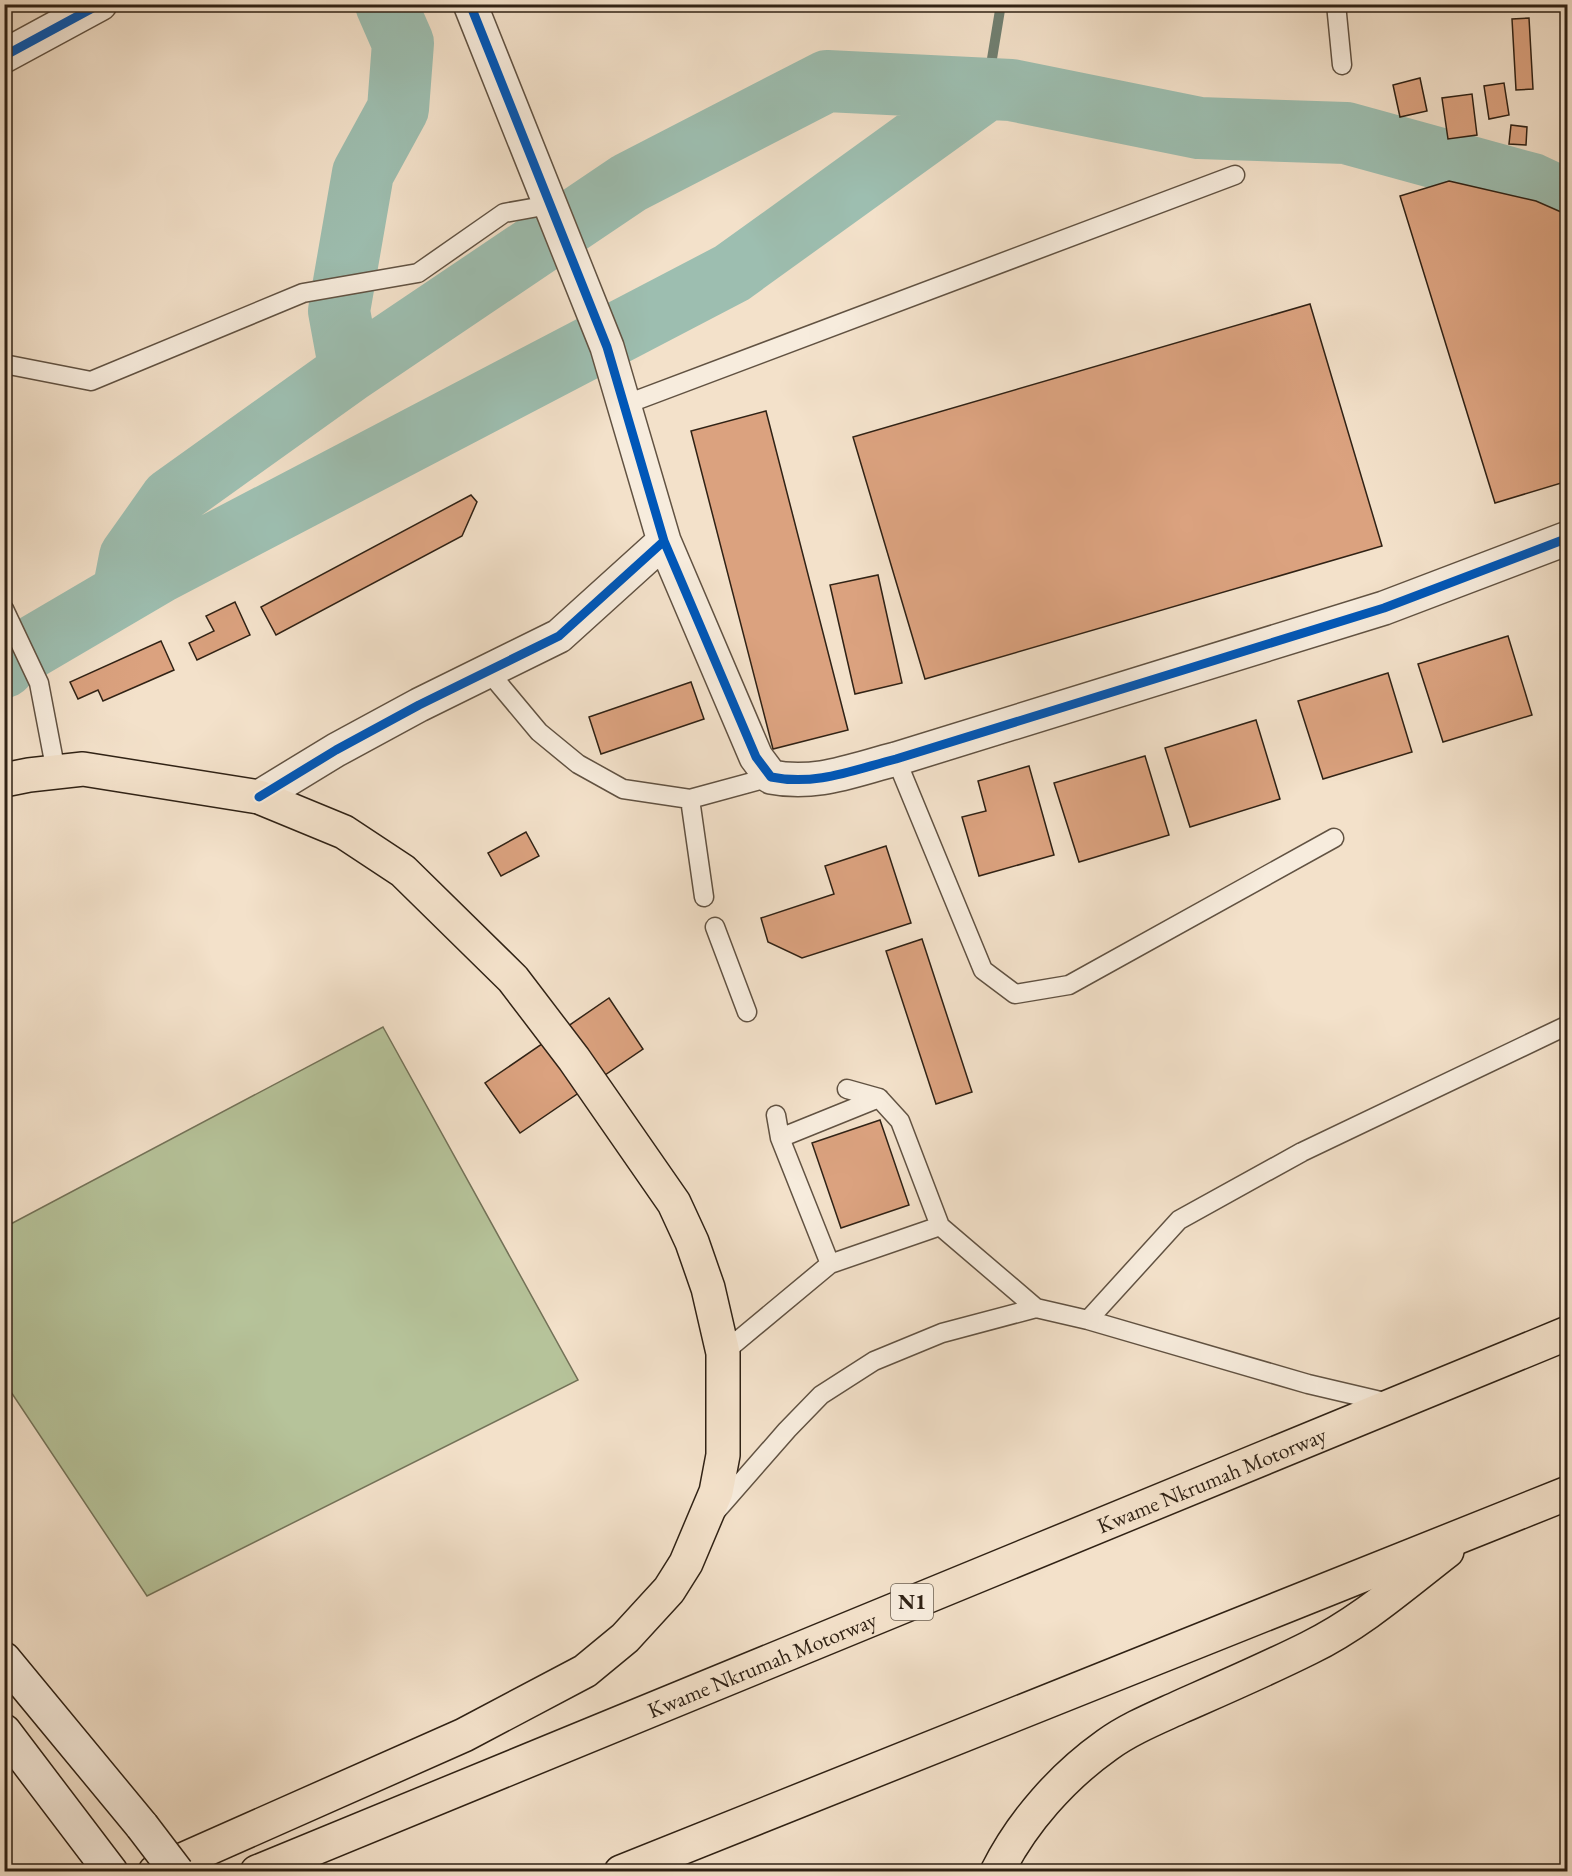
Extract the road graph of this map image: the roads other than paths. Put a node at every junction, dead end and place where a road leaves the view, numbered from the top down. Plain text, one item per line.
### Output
1 (100, 4) edge
2 (470, 4) edge
3 (1336, 4) edge
4 (4, 56) edge
5 (1342, 65) dead end
6 (1235, 175) dead end
7 (549, 205) junction
8 (4, 364) edge
9 (624, 405) junction
10 (1568, 538) edge
11 (664, 541) junction
12 (4, 609) edge
13 (488, 671) junction
14 (896, 759) junction
15 (56, 772) junction
16 (771, 777) junction
17 (4, 780) edge
18 (260, 797) junction
19 (690, 799) junction
20 (1334, 838) dead end
21 (704, 897) dead end
22 (715, 927) dead end
23 (747, 1012) dead end
24 (1568, 1025) edge
25 (847, 1089) dead end
26 (879, 1098) junction
27 (776, 1115) dead end
28 (780, 1138) junction
29 (940, 1226) junction
30 (830, 1264) junction
31 (1036, 1308) junction
32 (1088, 1320) junction
33 (1568, 1333) edge
34 (723, 1353) junction
35 (1394, 1404) junction
36 (1568, 1493) edge
37 (702, 1527) junction
38 (1477, 1527) junction
39 (4, 1659) edge
40 (4, 1731) edge
41 (106, 1865) edge
42 (155, 1872) edge
43 (177, 1872) edge
44 (257, 1872) edge
45 (621, 1872) edge
46 (997, 1872) edge

1 - 4 street
2 - 7 street
3 - 5 lane
6 - 9 lane
7 - 8 lane
7 - 9 street
9 - 11 street
10 - 14 street
11 - 13 street
11 - 16 street
12 - 15 lane
13 - 18 street
13 - 19 lane
14 - 16 street
14 - 20 lane
15 - 17 highway
15 - 18 highway
16 - 19 lane
18 - 34 highway
19 - 21 lane
22 - 23 lane
24 - 32 lane
25 - 26 lane
26 - 28 lane
26 - 29 lane
27 - 28 lane
28 - 30 lane
29 - 30 lane
29 - 31 lane
30 - 34 lane
31 - 32 lane
31 - 37 lane
32 - 35 lane
33 - 35 highway, Kwame Nkrumah Motorway / N1
34 - 37 highway
35 - 44 highway, Kwame Nkrumah Motorway / N1
36 - 38 highway
37 - 42 highway
38 - 45 highway
38 - 46 highway
39 - 43 street, bridge
40 - 41 street

